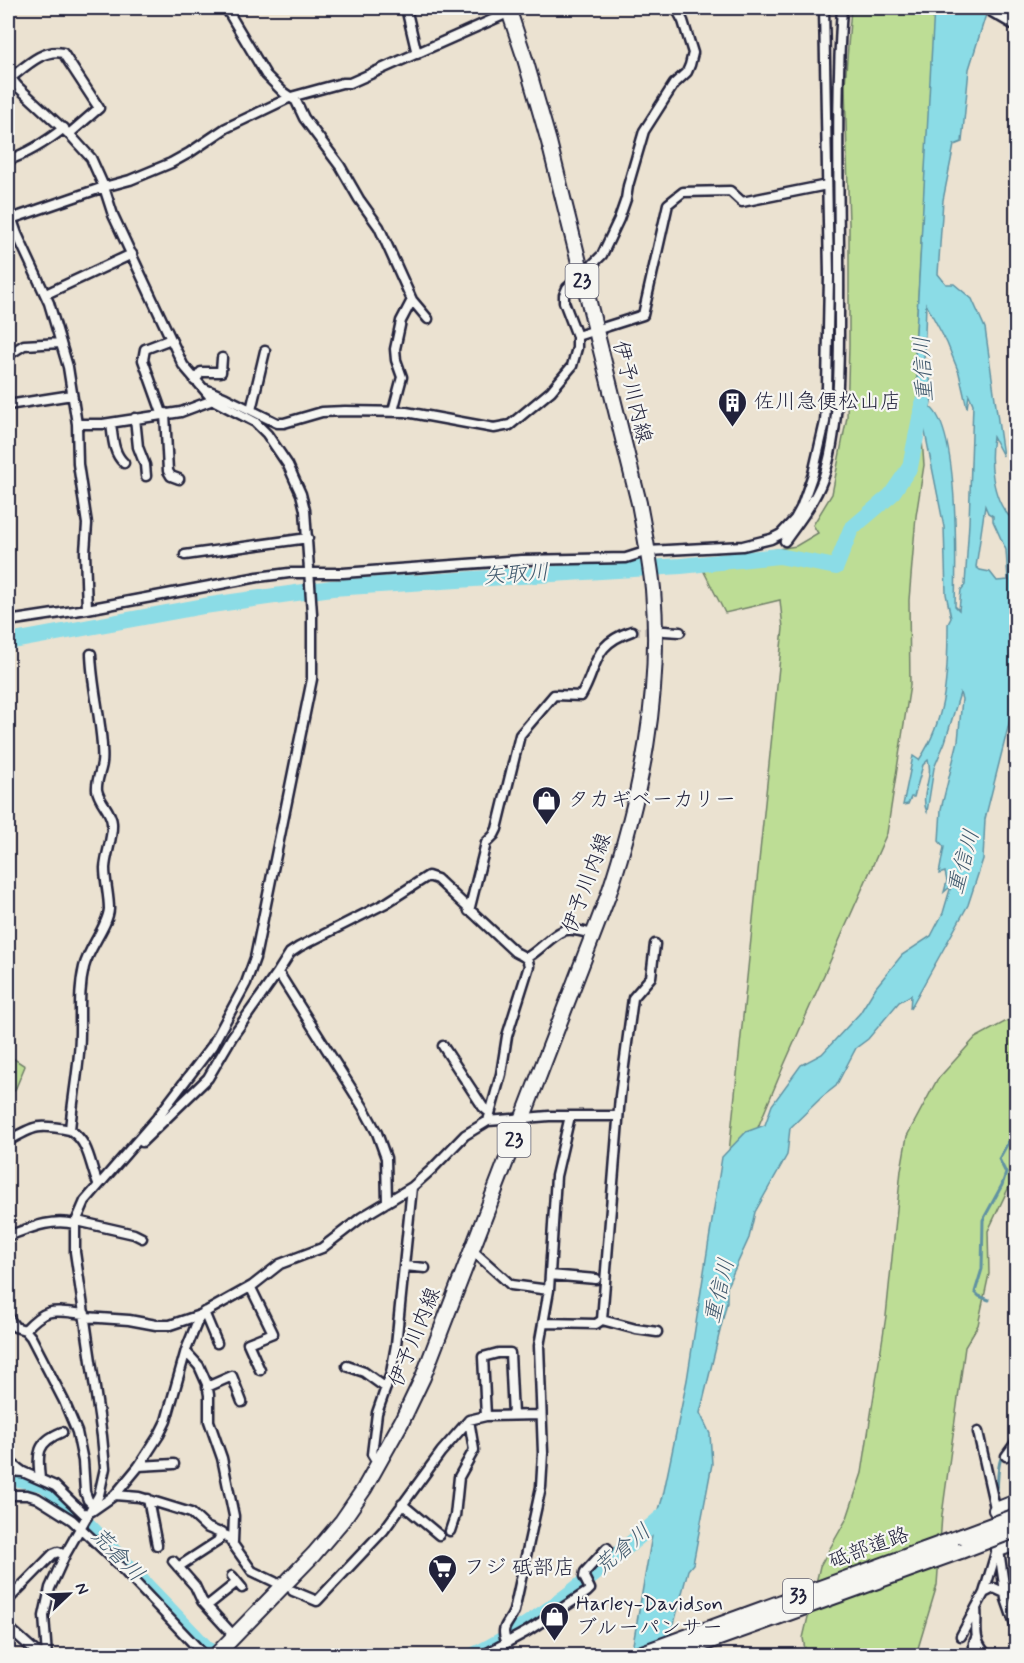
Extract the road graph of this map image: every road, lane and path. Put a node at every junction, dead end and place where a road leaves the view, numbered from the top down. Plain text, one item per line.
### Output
1 (226, 8) edge
2 (406, 8) edge
3 (676, 8) edge
4 (824, 8) edge
5 (842, 8) edge
6 (992, 8) edge
7 (509, 10) edge
8 (1017, 22) edge
9 (417, 54) junction
10 (8, 78) edge
11 (291, 97) junction
12 (66, 131) junction
13 (8, 160) edge
14 (827, 185) junction
15 (104, 187) junction
16 (8, 208) edge
17 (10, 220) edge
18 (132, 254) junction
19 (581, 276) junction
20 (46, 294) junction
21 (412, 300) junction
22 (428, 319) dead end
23 (595, 331) junction
24 (577, 336) junction
25 (171, 339) junction
26 (61, 343) junction
27 (265, 351) dead end
28 (8, 356) edge
29 (222, 358) dead end
30 (199, 385) junction
31 (72, 395) junction
32 (213, 400) junction
33 (8, 405) edge
34 (251, 410) junction
35 (393, 411) junction
36 (163, 413) junction
37 (135, 418) junction
38 (111, 423) junction
39 (77, 424) junction
40 (124, 464) dead end
41 (146, 476) dead end
42 (179, 479) dead end
43 (308, 538) junction
44 (771, 539) junction
45 (649, 554) junction
46 (185, 555) dead end
47 (310, 574) junction
48 (87, 609) junction
49 (8, 621) edge
50 (664, 631) tunnel mouth
51 (632, 632) tunnel mouth
52 (680, 632) dead end
53 (91, 654) dead end
54 (469, 911) junction
55 (592, 934) junction
56 (655, 944) dead end
57 (526, 958) junction
58 (278, 972) junction
59 (442, 1046) dead end
60 (570, 1116) junction
61 (618, 1116) junction
62 (489, 1117) junction
63 (523, 1117) junction
64 (70, 1130) junction
65 (8, 1141) edge
66 (130, 1148) junction
67 (98, 1184) junction
68 (412, 1187) junction
69 (387, 1202) junction
70 (76, 1223) junction
71 (8, 1236) edge
72 (142, 1238) dead end
73 (472, 1250) junction
74 (405, 1266) junction
75 (424, 1268) dead end
76 (550, 1275) junction
77 (596, 1279) dead end
78 (250, 1288) junction
79 (549, 1290) junction
80 (202, 1313) junction
81 (85, 1316) junction
82 (8, 1317) edge
83 (602, 1320) junction
84 (544, 1323) junction
85 (11, 1329) edge
86 (25, 1330) junction
87 (657, 1332) dead end
88 (217, 1343) dead end
89 (186, 1352) junction
90 (346, 1366) dead end
91 (260, 1370) dead end
92 (207, 1387) junction
93 (386, 1388) junction
94 (242, 1402) dead end
95 (513, 1415) junction
96 (540, 1415) junction
97 (486, 1416) junction
98 (469, 1420) junction
99 (62, 1432) dead end
100 (978, 1432) dead end
101 (1017, 1443) edge
102 (1006, 1456) dead end
103 (8, 1461) edge
104 (174, 1464) dead end
105 (378, 1464) junction
106 (139, 1466) junction
107 (8, 1471) edge
108 (23, 1472) junction
109 (40, 1479) junction
110 (8, 1495) edge
111 (114, 1495) junction
112 (148, 1499) junction
113 (1017, 1502) edge
114 (402, 1504) junction
115 (996, 1510) junction
116 (1017, 1516) edge
117 (87, 1518) junction
118 (1017, 1530) edge
119 (450, 1531) dead end
120 (222, 1532) junction
121 (439, 1535) dead end
122 (233, 1542) junction
123 (1017, 1543) edge
124 (157, 1545) dead end
125 (607, 1548) dead end
126 (999, 1549) junction
127 (65, 1555) junction
128 (237, 1582) dead end
129 (275, 1582) dead end
130 (1017, 1584) edge
131 (1005, 1590) junction
132 (293, 1592) dead end
133 (984, 1593) junction
134 (8, 1600) edge
135 (207, 1606) junction
136 (976, 1608) junction
137 (8, 1627) edge
138 (1017, 1628) edge
139 (961, 1636) dead end
140 (232, 1638) junction
141 (976, 1638) junction
142 (506, 1639) junction
143 (46, 1655) edge
144 (205, 1656) edge
145 (215, 1656) edge
146 (482, 1656) edge
147 (634, 1656) edge
148 (669, 1656) edge
149 (974, 1656) edge
150 (988, 1656) edge

1 - 11 street
2 - 9 street
3 - 19 street
4 - 14 street
5 - 44 street
6 - 8 highway
7 - 9 street
7 - 19 main road, 伊予川内線 / 23
9 - 11 street
10 - 12 street
10 - 12 street
11 - 15 street
11 - 21 street
12 - 13 street
12 - 15 street
14 - 23 street
14 - 44 street
15 - 17 street
15 - 18 street
16 - 17 street
17 - 20 street
18 - 20 street
18 - 25 street
19 - 23 main road, 伊予川内線 / 23
19 - 24 street
20 - 26 street
21 - 22 street
21 - 35 street
23 - 24 street
23 - 45 main road, 伊予川内線 / 23
24 - 35 street
25 - 30 street
25 - 36 street
26 - 28 street
26 - 31 street
27 - 34 street
29 - 30 street
30 - 32 street
30 - 34 street
31 - 33 street
31 - 39 street
32 - 36 street
32 - 43 street
34 - 35 street
36 - 37 street
36 - 42 street
37 - 38 street
37 - 41 street
38 - 39 street
38 - 40 street
39 - 48 street
43 - 46 street
43 - 47 street
44 - 45 street
45 - 47 street
45 - 55 main road, 伊予川内線 / 23
47 - 48 street
47 - 66 street
48 - 49 street
50 - 52 street
51 - 54 street
53 - 64 street
54 - 57 street
54 - 58 street
55 - 57 street
55 - 63 main road, 伊予川内線 / 23
56 - 61 street
57 - 62 street
58 - 66 street
58 - 69 street
59 - 62 street
60 - 61 street
60 - 63 street
60 - 76 street
61 - 83 street
62 - 63 street
62 - 68 street
63 - 73 main road, 伊予川内線 / 23
64 - 65 street
64 - 67 street
66 - 67 street
67 - 70 street
68 - 69 street
68 - 74 street
69 - 78 street
70 - 71 street
70 - 72 street
70 - 81 street
73 - 79 street
73 - 105 main road, 伊予川内線 / 23
74 - 75 street
74 - 93 street
76 - 77 street
76 - 79 street
78 - 80 street
78 - 91 street
79 - 84 street
80 - 81 street
80 - 88 street
80 - 89 street
81 - 86 street
81 - 117 street
82 - 85 street
83 - 84 street
83 - 87 street
84 - 96 street
85 - 86 street
86 - 117 street
89 - 92 street
89 - 106 street
90 - 93 street
92 - 94 street
92 - 122 street
93 - 105 street
95 - 96 street
95 - 97 street
95 - 97 street
96 - 142 street
97 - 98 street
98 - 114 street
98 - 119 street
99 - 109 street
100 - 115 street
101 - 102 street
103 - 108 street
104 - 106 street
105 - 140 main road, 伊予川内線 / 23
106 - 111 street
107 - 108 street
108 - 109 street
109 - 117 street
110 - 117 street
111 - 112 street
111 - 117 street
112 - 120 street
112 - 124 street
113 - 115 main road
114 - 121 street
114 - 132 street
115 - 126 street
116 - 147 main road, 砥部道路 / 33, bridge
117 - 127 street
117 - 144 street
118 - 148 main road, 砥部道路 / 33, bridge
120 - 122 street
120 - 135 street
122 - 129 street
123 - 126 main road
125 - 142 street
126 - 131 street
126 - 133 street
127 - 134 street
127 - 143 street
128 - 135 street
130 - 131 street
131 - 133 street
131 - 138 street
133 - 136 street
135 - 140 street
136 - 139 street
136 - 141 street
137 - 143 street
140 - 145 main road, 伊予川内線 / 23
141 - 149 street
141 - 150 street
142 - 146 street

